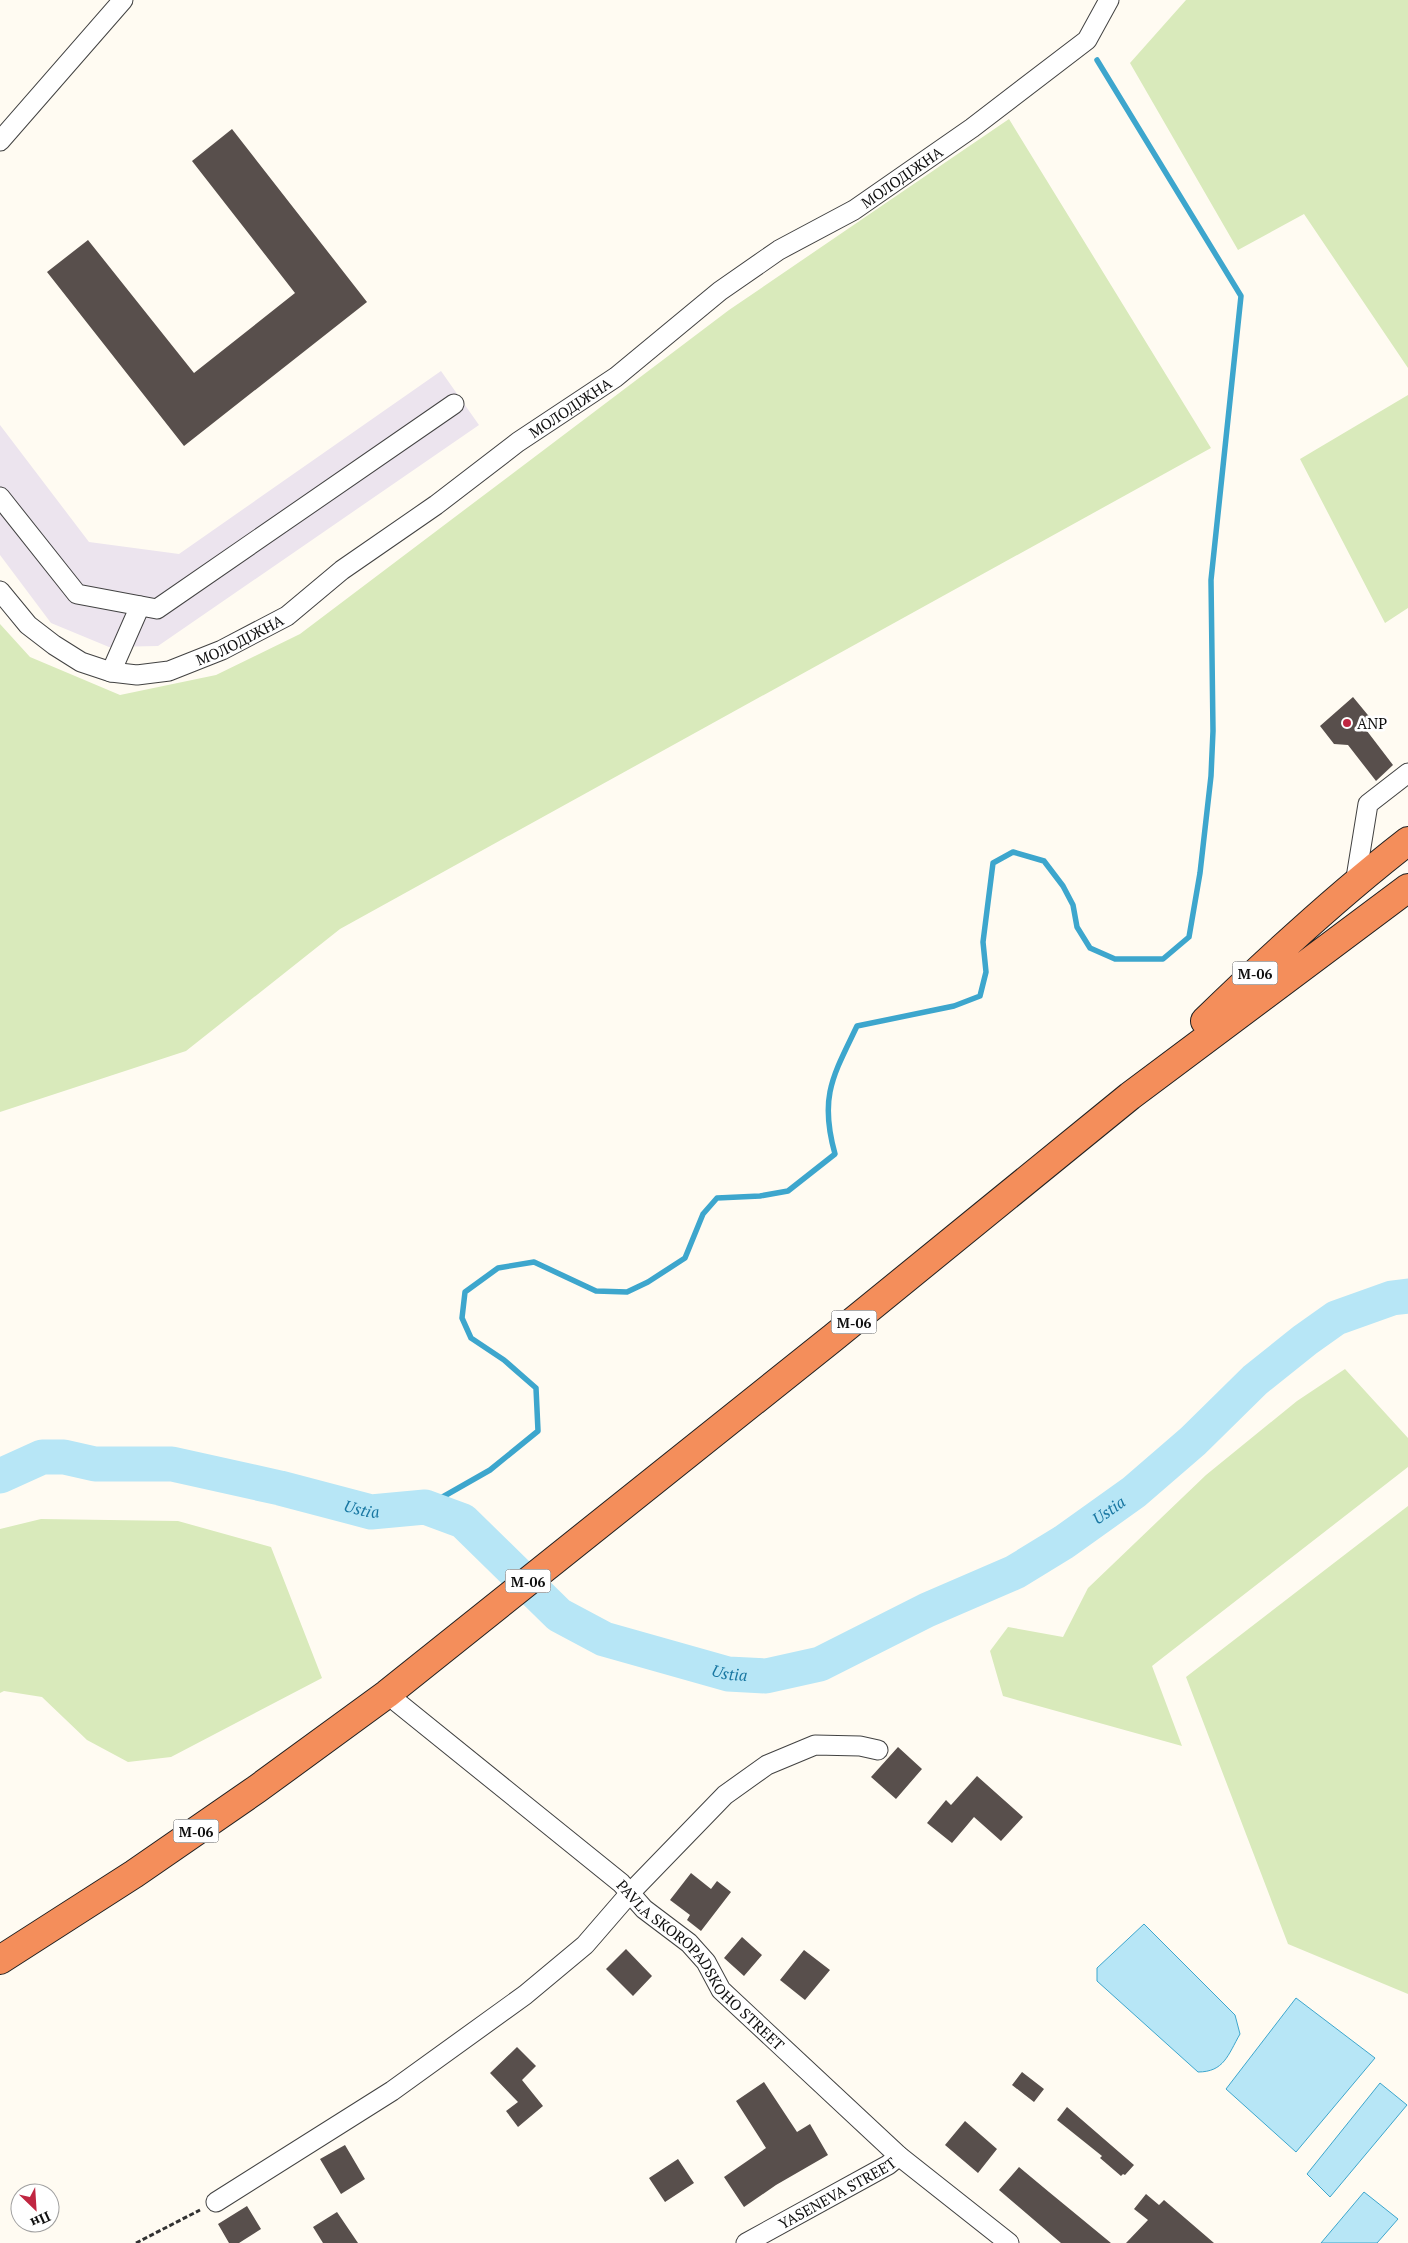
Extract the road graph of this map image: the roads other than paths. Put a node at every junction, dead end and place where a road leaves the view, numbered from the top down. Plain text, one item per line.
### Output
1 (123, 0) edge
2 (1109, 0) edge
3 (0, 141) edge
4 (454, 404) dead end
5 (0, 497) edge
6 (0, 591) edge
7 (140, 606) junction
8 (111, 672) junction
9 (1408, 774) edge
10 (1408, 841) edge
11 (1387, 859) junction
12 (1355, 884) junction
13 (1404, 900) edge
14 (1130, 1096) junction
15 (387, 1694) junction
16 (878, 1750) dead end
17 (630, 1894) junction
18 (0, 1960) edge
19 (899, 2156) junction
20 (216, 2202) road end
21 (746, 2243) edge
22 (1009, 2243) edge

1 - 3 street
2 - 8 street, МОЛОДІЖНА
4 - 7 street
5 - 7 street
6 - 8 street, МОЛОДІЖНА
7 - 8 street
9 - 12 street
10 - 11 highway, М-06
11 - 12 highway, М-06
11 - 13 highway
12 - 14 highway, М-06
13 - 14 highway, М-06
14 - 15 highway, М-06
15 - 17 street, PAVLA SKOROPADSKOHO STREET
15 - 18 highway, М-06
16 - 17 street
17 - 19 street, PAVLA SKOROPADSKOHO STREET
17 - 20 street
19 - 21 street, YASENEVA STREET
19 - 22 street, PAVLA SKOROPADSKOHO STREET

